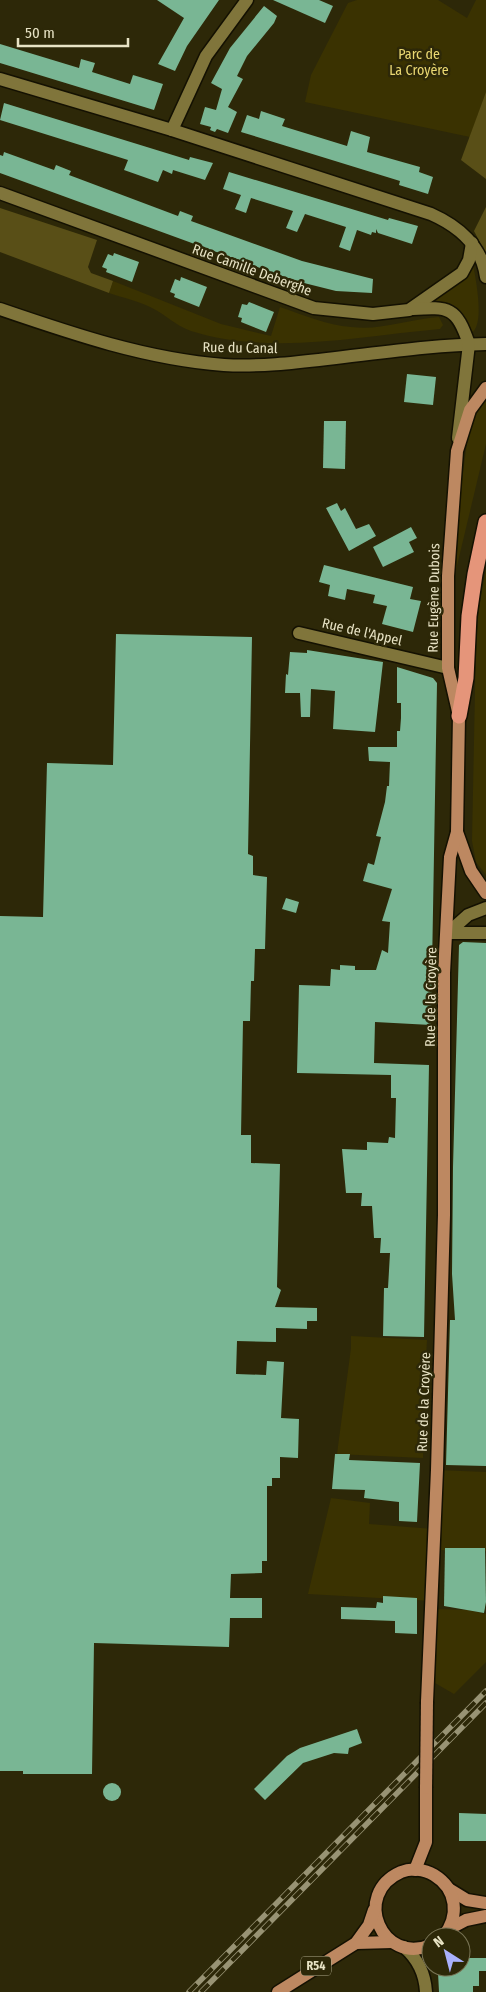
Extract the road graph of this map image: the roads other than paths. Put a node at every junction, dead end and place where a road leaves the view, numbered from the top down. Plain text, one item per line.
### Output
1 (247, 0) edge
2 (0, 79) edge
3 (172, 130) junction
4 (0, 193) edge
5 (472, 243) junction
6 (486, 277) edge
7 (0, 309) edge
8 (408, 310) junction
9 (469, 344) junction
10 (486, 344) edge
11 (486, 388) edge
12 (457, 451) junction
13 (486, 522) edge
14 (299, 633) dead end
15 (448, 668) junction
16 (459, 716) junction
17 (457, 832) junction
18 (486, 894) edge
19 (486, 908) edge
20 (448, 933) junction
21 (486, 933) edge
22 (414, 1870) junction
23 (449, 1889) junction
24 (486, 1903) edge
25 (375, 1907) junction
26 (486, 1916) edge
27 (448, 1927) edge
28 (455, 1927) edge
29 (356, 1943) junction
30 (398, 1945) junction
31 (421, 1947) edge
32 (278, 1992) edge
33 (426, 1992) edge

1 - 3 street
2 - 3 street
3 - 5 street
4 - 8 street, Rue Camille Deberghe
5 - 6 street
5 - 8 street, Rue Camille Deberghe
7 - 9 street, Rue du Canal
8 - 9 street
9 - 10 street, Rue du Canal
9 - 12 street, Rue Eugène Dubois
11 - 12 main road
12 - 15 main road, Rue Eugène Dubois
13 - 16 highway
14 - 15 street, Rue de l'Appel
15 - 16 main road, Rue Eugène Dubois
16 - 17 main road, Rue Eugène Dubois
17 - 18 main road
17 - 20 main road, Rue Eugène Dubois
19 - 20 street
20 - 21 street
20 - 22 main road, Rue de la Croyère, bridge
22 - 23 main road
22 - 25 main road
23 - 24 main road
23 - 27 main road
25 - 29 main road, R54
25 - 30 main road
26 - 28 main road
29 - 30 main road
29 - 32 main road, R54
30 - 31 main road
30 - 33 street

